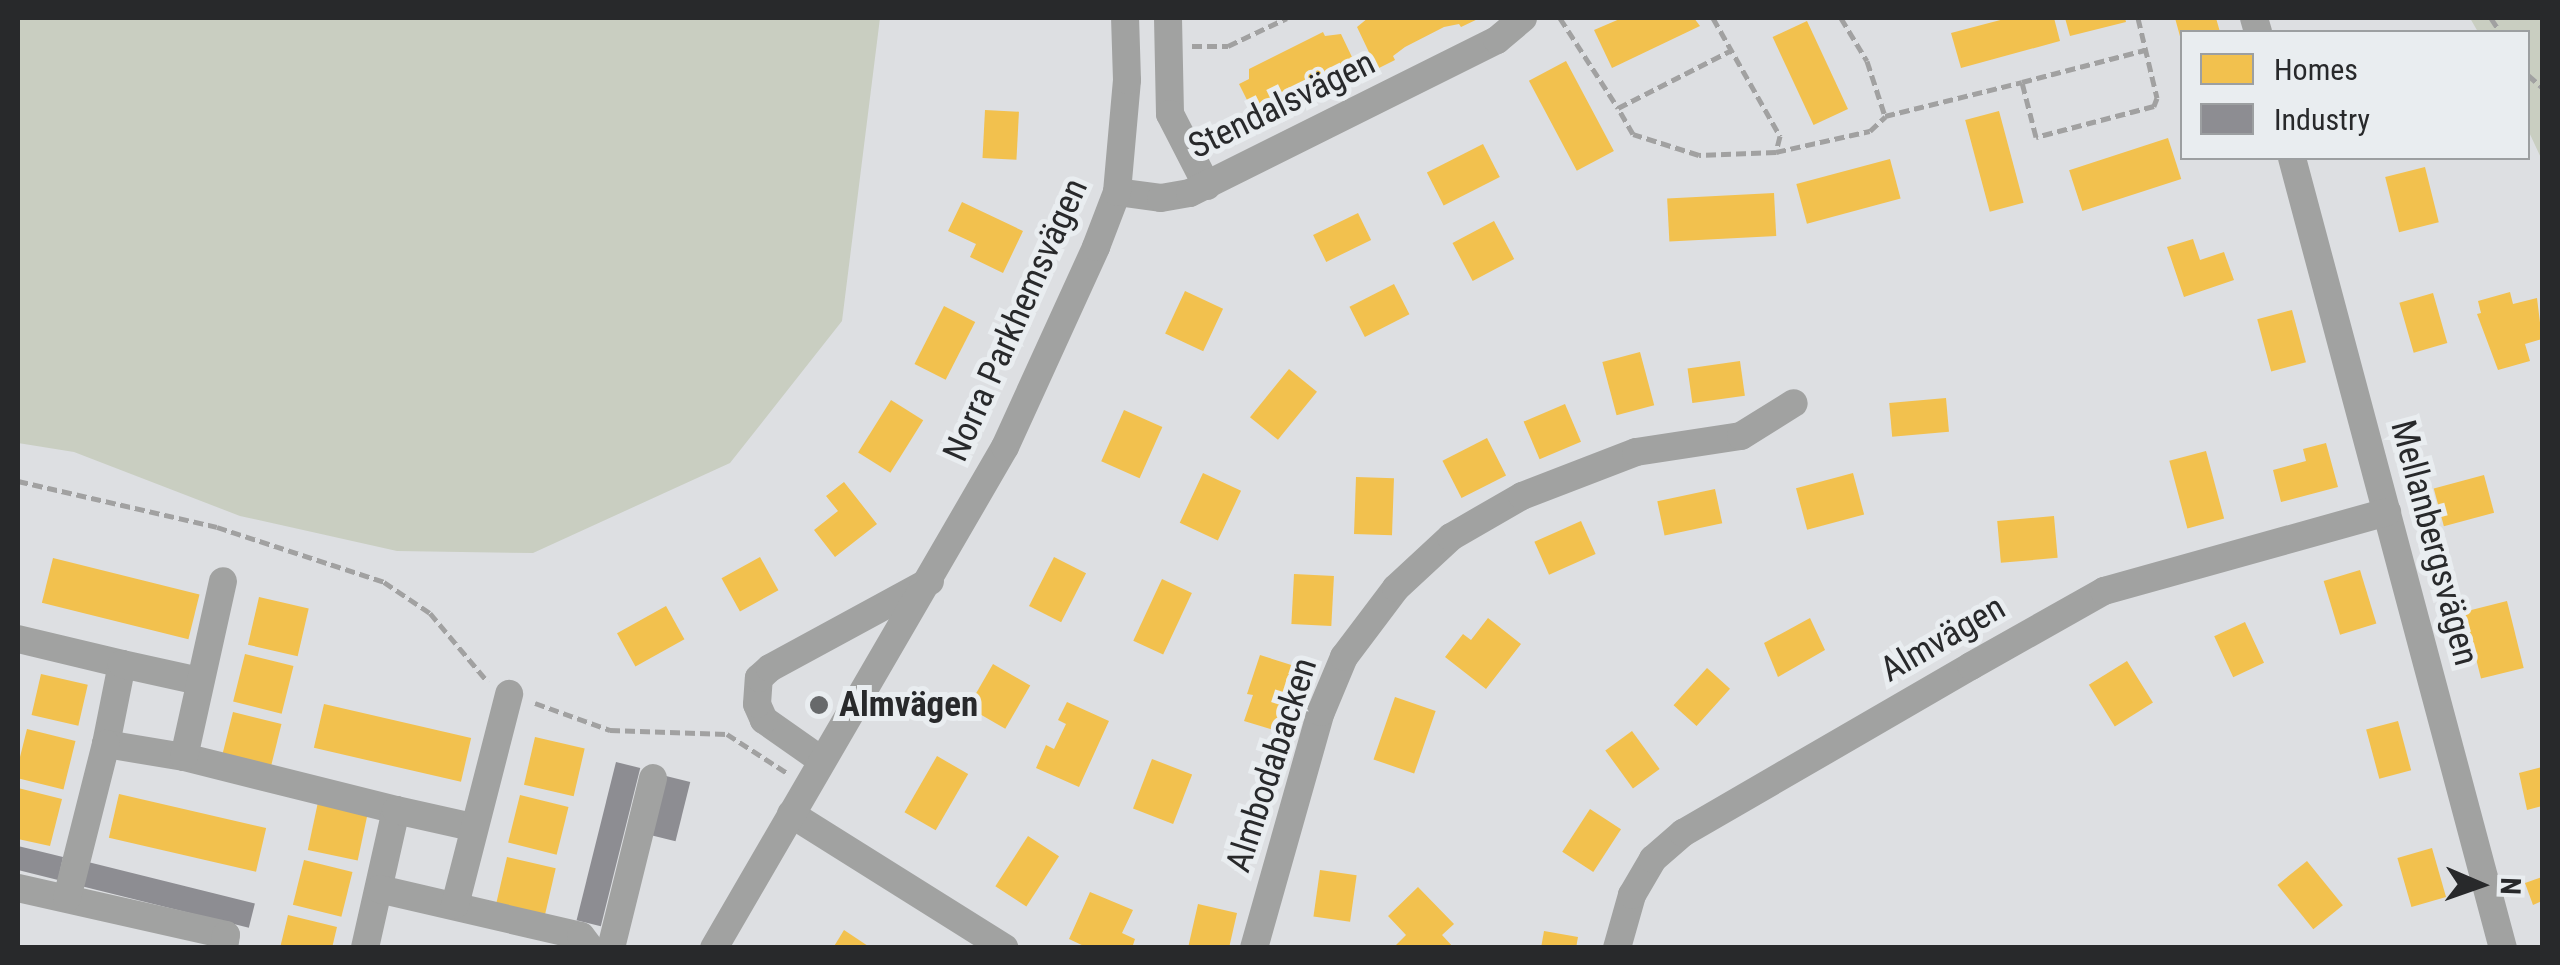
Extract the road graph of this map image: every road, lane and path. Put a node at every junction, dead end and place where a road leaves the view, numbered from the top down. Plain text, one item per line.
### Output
1 (1125, 18) edge
2 (1287, 18) edge
3 (1522, 18) edge
4 (1560, 18) edge
5 (1713, 18) edge
6 (1841, 18) edge
7 (2138, 18) edge
8 (1169, 31) edge
9 (2145, 50) junction
10 (1730, 51) junction
11 (2022, 82) junction
12 (1618, 108) junction
13 (1885, 116) junction
14 (1776, 152) junction
15 (2293, 160) edge
16 (1207, 186) junction
17 (1118, 192) junction
18 (1794, 403) dead end
19 (18, 481) edge
20 (2386, 512) junction
21 (931, 580) junction
22 (222, 582) dead end
23 (18, 640) edge
24 (122, 664) junction
25 (199, 681) junction
26 (510, 694) junction
27 (106, 744) junction
28 (813, 755) junction
29 (184, 756) junction
30 (653, 778) dead end
31 (396, 810) junction
32 (791, 814) junction
33 (472, 827) junction
34 (18, 888) edge
35 (379, 889) junction
36 (67, 898) junction
37 (455, 905) junction
38 (224, 948) edge
39 (365, 948) edge
40 (590, 948) edge
41 (611, 948) edge
42 (714, 948) edge
43 (1005, 948) edge
44 (1254, 948) edge
45 (1617, 948) edge
46 (2503, 948) edge

1 - 17 street, Norra Parkhemsvägen
2 - 8 path
3 - 16 street, Stendalsvägen
4 - 12 path
5 - 10 path
6 - 13 path
7 - 9 path
8 - 16 street
9 - 11 path
9 - 11 path
10 - 12 path
10 - 14 path
11 - 13 path
12 - 14 path
13 - 14 path
15 - 20 street, Mellanbergsvägen
16 - 17 street, Stendalsvägen
17 - 21 street, Norra Parkhemsvägen
18 - 44 street, Almbodabacken
19 - 26 path
20 - 45 street, Almvägen
20 - 46 street, Mellanbergsvägen
21 - 28 street, Norra Parkhemsvägen
21 - 28 street
22 - 25 street
23 - 24 street
24 - 25 street
24 - 27 street
25 - 29 street
26 - 28 path
26 - 33 street
27 - 29 street
27 - 36 street
28 - 32 street, Norra Parkhemsvägen
29 - 31 street
30 - 41 street
31 - 33 street
31 - 35 street
32 - 42 street, Norra Parkhemsvägen
32 - 43 street
33 - 37 street
34 - 36 street
35 - 37 street
35 - 39 street
36 - 38 street
37 - 40 street

